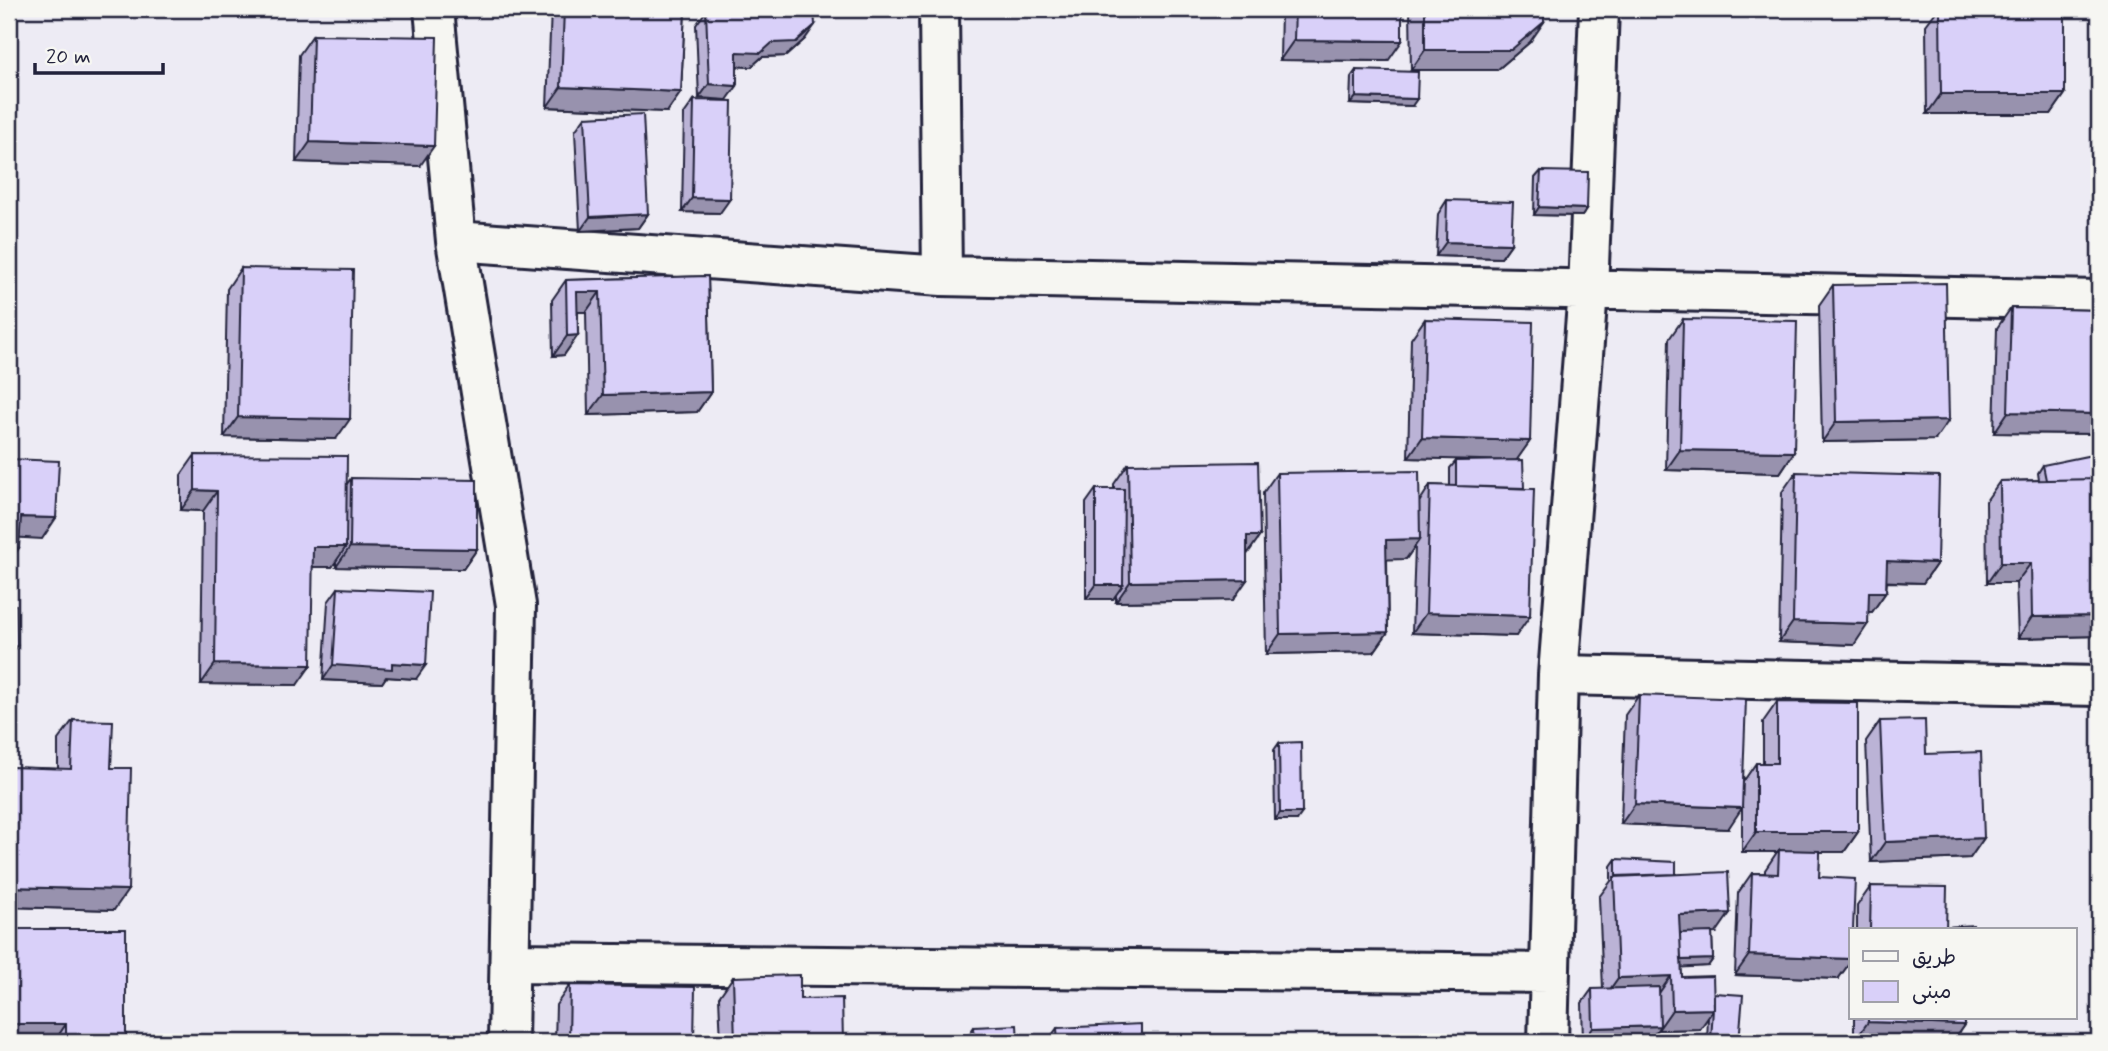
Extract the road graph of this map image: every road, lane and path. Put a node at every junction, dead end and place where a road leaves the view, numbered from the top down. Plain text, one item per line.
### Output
1 (434, 9) edge
2 (939, 9) edge
3 (1599, 9) edge
4 (456, 241) junction
5 (942, 276) junction
6 (1588, 291) junction
7 (2099, 300) edge
8 (1558, 675) junction
9 (2099, 686) edge
10 (510, 963) junction
11 (1550, 973) junction
12 (508, 1042) edge
13 (1548, 1042) edge

1 - 4 street
2 - 5 street
3 - 6 street
4 - 5 street
4 - 10 street
5 - 6 street
6 - 7 street
6 - 8 street
8 - 9 street
8 - 11 street
10 - 11 street
10 - 12 street
11 - 13 street

